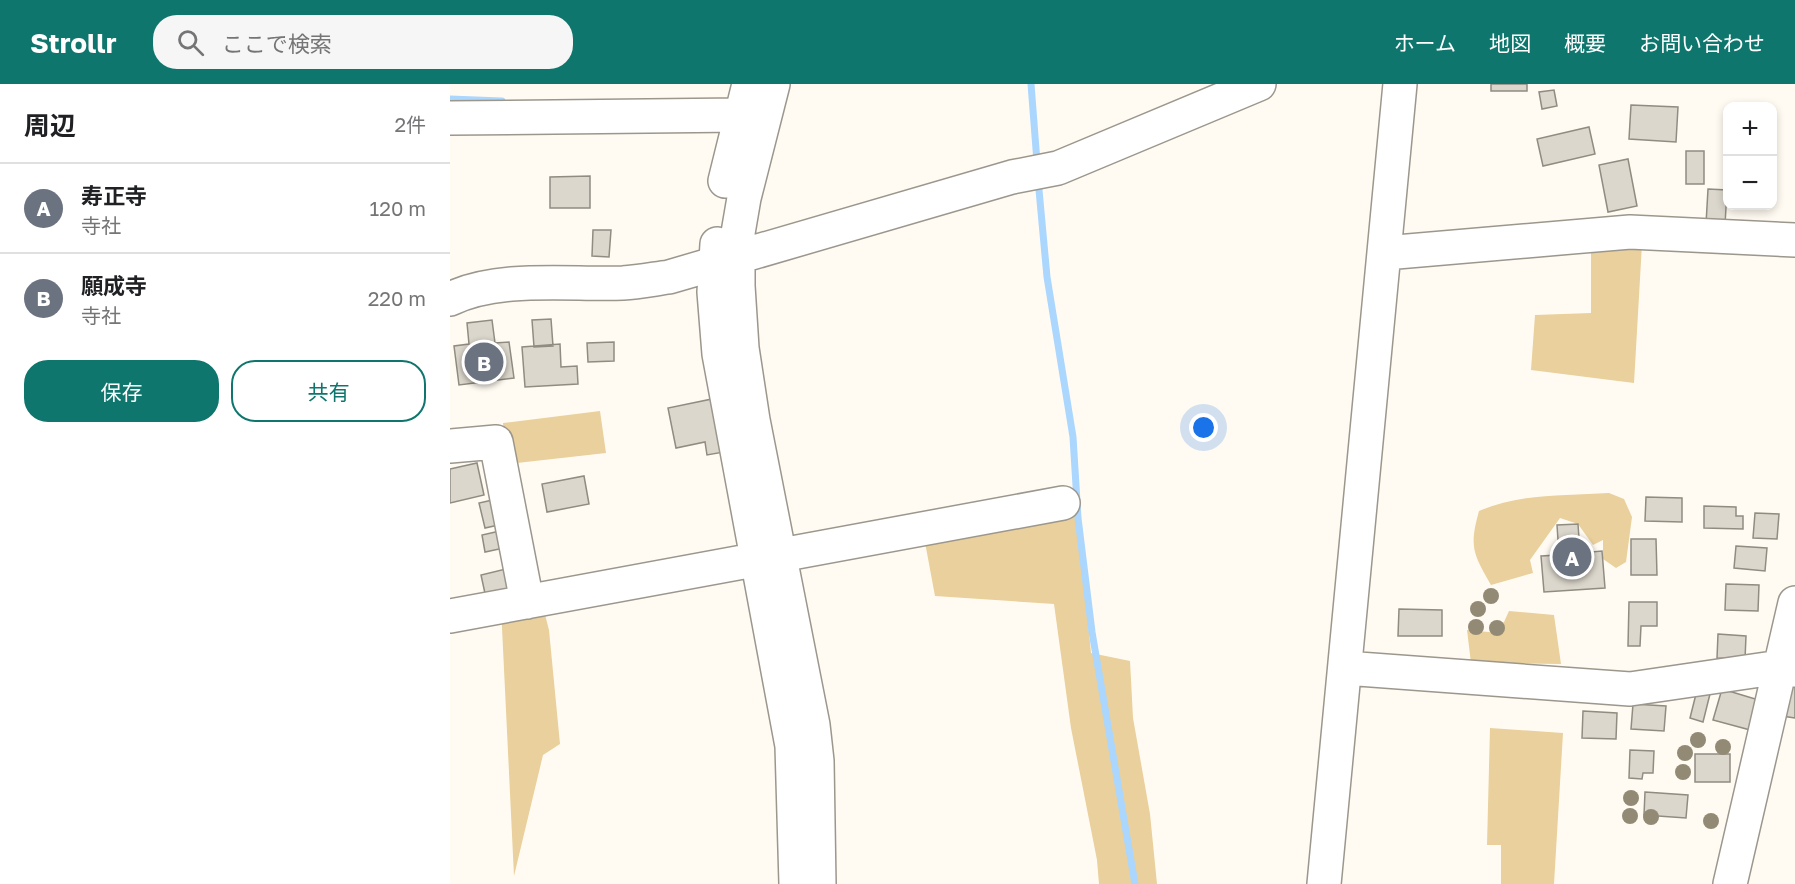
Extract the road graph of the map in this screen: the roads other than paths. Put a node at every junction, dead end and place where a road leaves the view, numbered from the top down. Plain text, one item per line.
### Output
1 (773, 84) edge
2 (1259, 84) edge
3 (1400, 84) edge
4 (745, 99) edge
5 (450, 118) edge
6 (1795, 240) edge
7 (1385, 253) junction
8 (727, 261) junction
9 (450, 299) edge
10 (450, 446) edge
11 (1063, 503) dead end
12 (768, 557) junction
13 (527, 602) junction
14 (1795, 603) edge
15 (450, 616) edge
16 (1345, 668) junction
17 (1788, 668) edge
18 (796, 884) edge
19 (819, 884) edge
20 (1324, 884) edge
21 (1730, 884) edge

1 - 8 street
2 - 8 street
3 - 7 street
4 - 5 street
4 - 8 street
6 - 7 street
7 - 16 street
8 - 9 street
8 - 12 street
10 - 13 street
11 - 12 street
12 - 13 street
12 - 18 street
12 - 19 street
13 - 15 street
14 - 17 street
16 - 17 street
16 - 20 street
17 - 21 street

